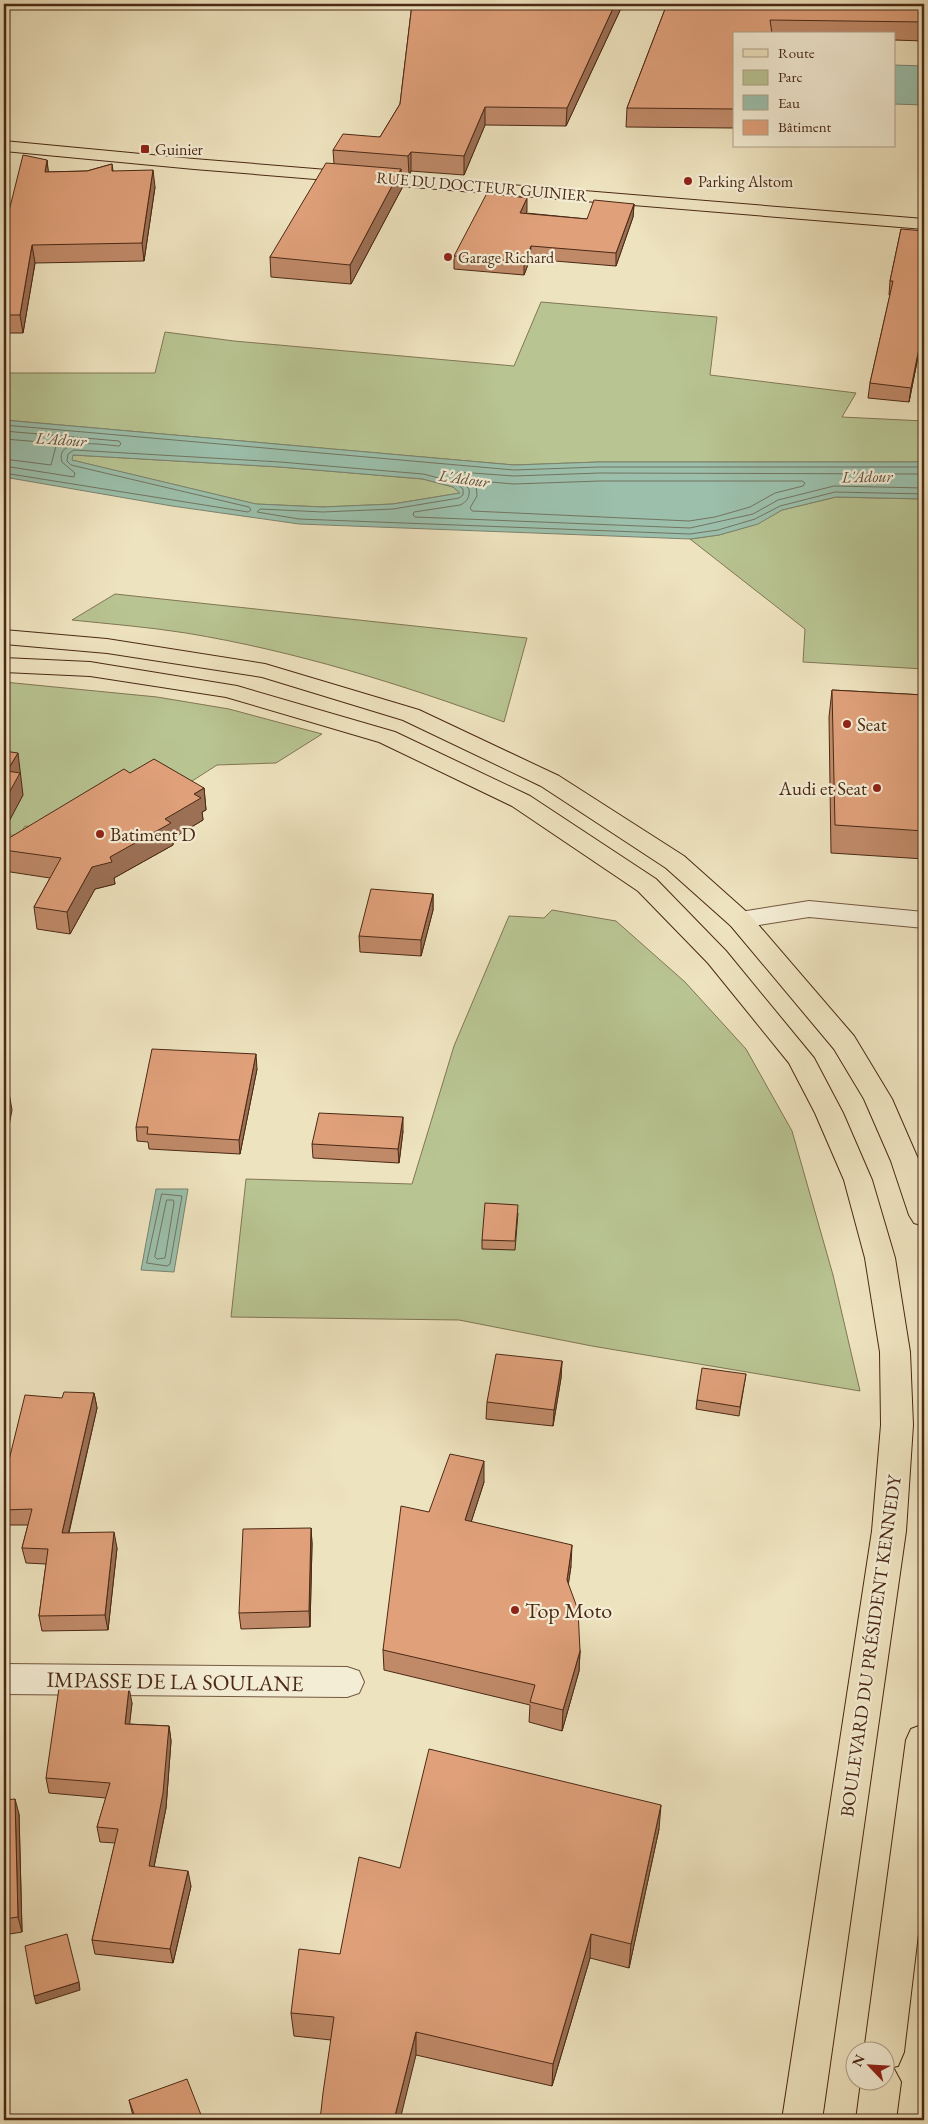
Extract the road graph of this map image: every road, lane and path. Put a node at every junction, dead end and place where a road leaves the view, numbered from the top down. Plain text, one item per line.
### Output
1 (6, 146) edge
2 (924, 224) edge
3 (4, 637) edge
4 (4, 665) edge
5 (740, 920) junction
6 (924, 920) edge
7 (924, 1215) edge
8 (4, 1679) edge
9 (347, 1682) dead end
10 (924, 1740) edge
11 (885, 2042) edge
12 (880, 2092) edge
13 (802, 2120) edge
14 (876, 2120) edge

1 - 2 main road, RUE DU DOCTEUR GUINIER
3 - 5 main road
4 - 13 main road, BOULEVARD DU PRÉSIDENT KENNEDY
5 - 6 street
5 - 7 main road
8 - 9 street, IMPASSE DE LA SOULANE
10 - 11 main road
12 - 14 main road

